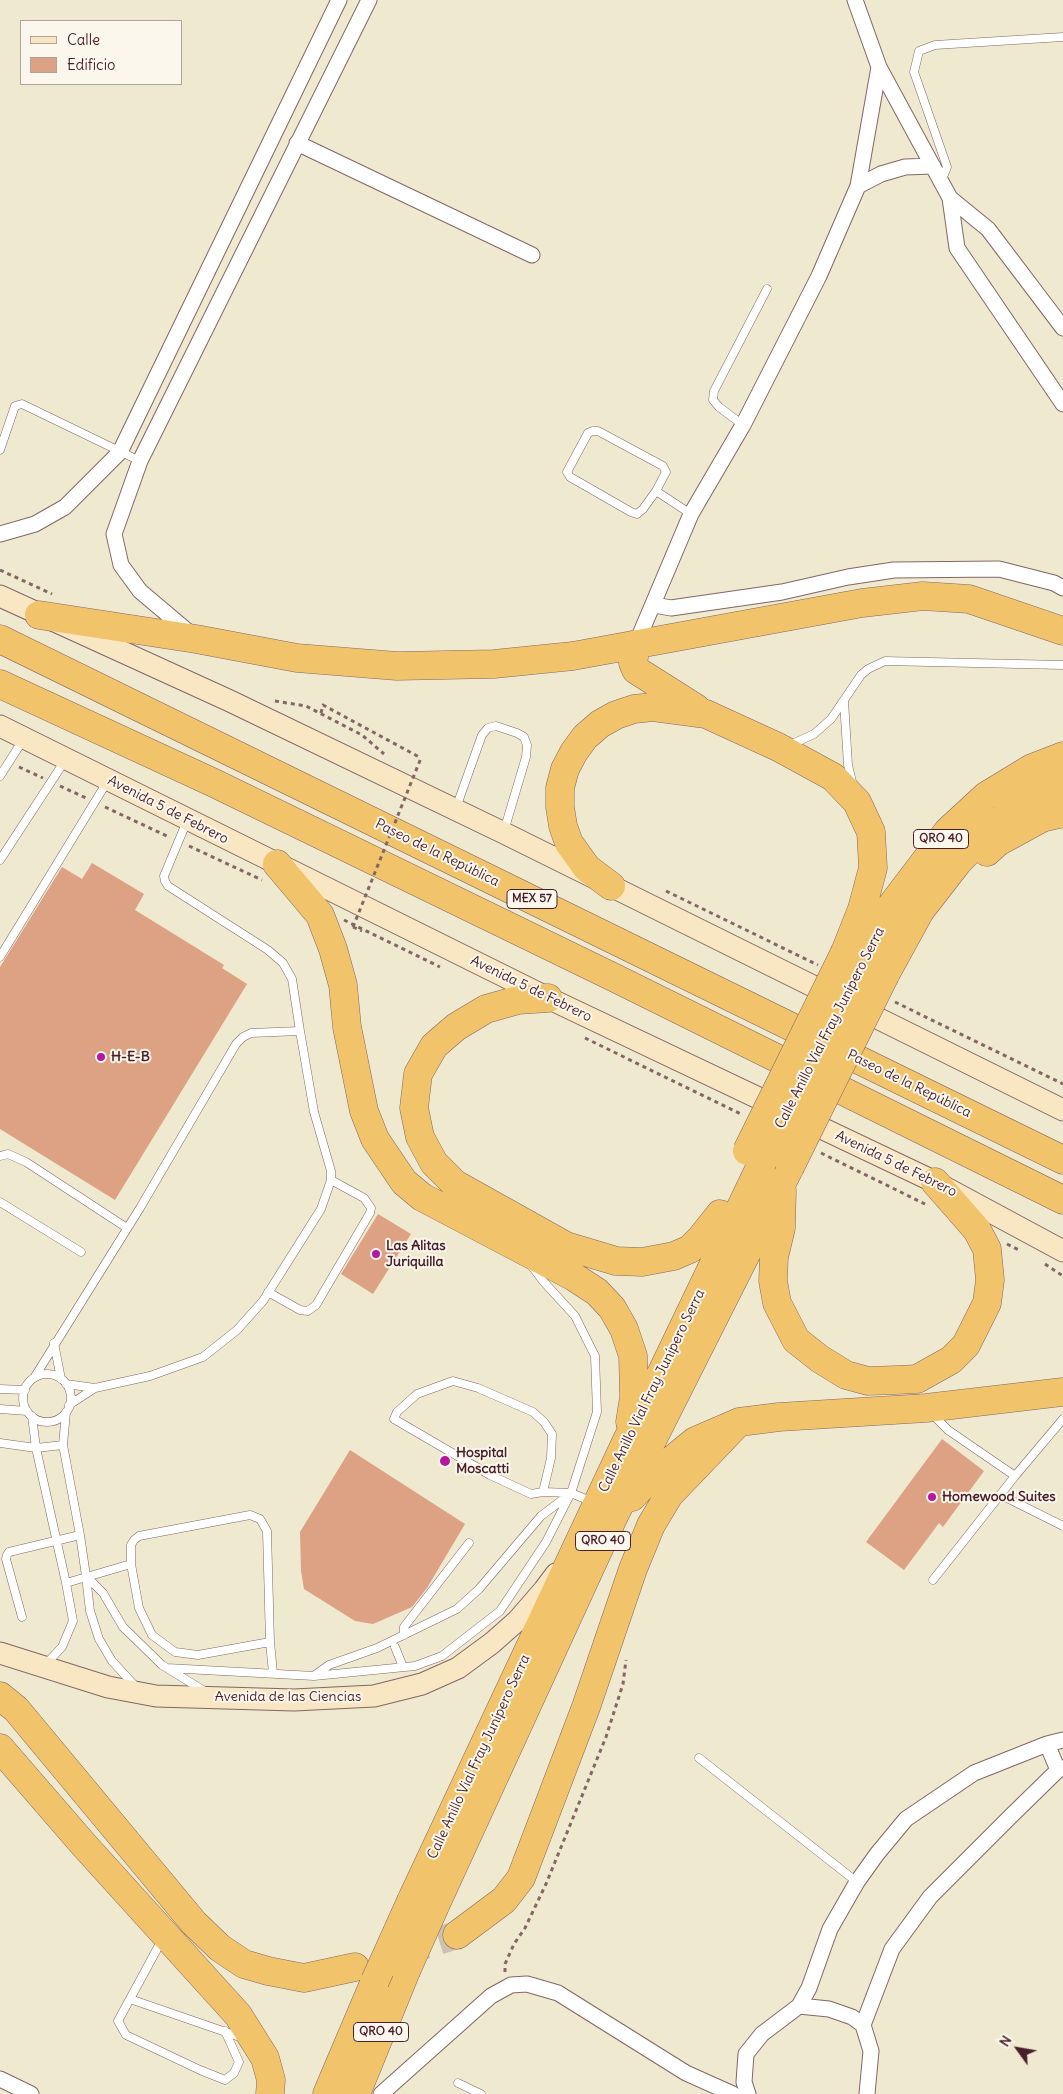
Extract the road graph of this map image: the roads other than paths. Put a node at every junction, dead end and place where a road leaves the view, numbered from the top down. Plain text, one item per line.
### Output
1 (339, 0) edge
2 (369, 0) edge
3 (855, 0) edge
4 (1063, 37) edge
5 (879, 67) junction
6 (297, 143) junction
7 (260, 164) junction
8 (933, 166) junction
9 (282, 174) junction
10 (941, 182) junction
11 (858, 186) junction
12 (950, 198) junction
13 (532, 255) dead end
14 (767, 288) dead end
15 (1063, 328) edge
16 (1063, 404) edge
17 (744, 425) junction
18 (0, 450) edge
19 (120, 452) junction
20 (140, 462) junction
21 (656, 491) junction
22 (691, 514) junction
23 (0, 534) edge
24 (1063, 588) edge
25 (0, 596) edge
26 (654, 604) junction
27 (39, 615) junction
28 (1063, 631) edge
29 (0, 639) edge
30 (196, 639) junction
31 (636, 644) junction
32 (1063, 665) edge
33 (0, 684) edge
34 (844, 701) junction
35 (706, 714) junction
36 (0, 726) edge
37 (24, 738) junction
38 (778, 747) junction
39 (1063, 756) edge
40 (66, 759) junction
41 (0, 776) edge
42 (109, 780) junction
43 (1063, 784) edge
44 (857, 802) junction
45 (455, 810) junction
46 (1063, 813) edge
47 (188, 819) junction
48 (504, 833) junction
49 (0, 860) edge
50 (277, 864) junction
51 (611, 886) junction
52 (920, 911) junction
53 (0, 957) edge
54 (864, 964) junction
55 (548, 998) junction
56 (300, 1030) junction
57 (1063, 1110) edge
58 (0, 1156) edge
59 (755, 1157) junction
60 (1063, 1160) edge
61 (786, 1175) junction
62 (331, 1180) junction
63 (934, 1182) junction
64 (1063, 1200) edge
65 (0, 1202) edge
66 (720, 1214) junction
67 (128, 1228) junction
68 (518, 1247) junction
69 (1063, 1251) edge
70 (81, 1252) dead end
71 (268, 1292) junction
72 (54, 1343) junction
73 (661, 1374) junction
74 (34, 1378) junction
75 (64, 1382) junction
76 (95, 1388) junction
77 (0, 1389) edge
78 (25, 1390) junction
79 (1063, 1392) edge
80 (926, 1408) junction
81 (0, 1409) edge
82 (68, 1409) junction
83 (29, 1414) junction
84 (1063, 1419) edge
85 (739, 1422) junction
86 (627, 1440) junction
87 (0, 1443) edge
88 (63, 1445) junction
89 (36, 1448) junction
90 (1015, 1476) junction
91 (543, 1492) junction
92 (571, 1493) junction
93 (1001, 1494) junction
94 (606, 1510) junction
95 (1063, 1526) edge
96 (80, 1535) junction
97 (580, 1539) junction
98 (56, 1542) junction
99 (469, 1543) dead end
100 (131, 1564) junction
101 (86, 1576) junction
102 (934, 1580) dead end
103 (66, 1583) junction
104 (22, 1617) dead end
105 (404, 1635) junction
106 (270, 1642) junction
107 (395, 1647) dead end
108 (0, 1653) edge
109 (42, 1668) junction
110 (167, 1668) junction
111 (403, 1668) junction
112 (274, 1673) junction
113 (314, 1676) junction
114 (141, 1693) junction
115 (0, 1696) edge
116 (217, 1698) junction
117 (1063, 1740) edge
118 (1047, 1744) junction
119 (0, 1748) edge
120 (699, 1758) dead end
121 (1061, 1769) edge
122 (857, 1882) junction
123 (423, 1904) junction
124 (165, 1934) junction
125 (457, 1935) tunnel mouth
126 (365, 1974) junction
127 (130, 2000) junction
128 (799, 2006) junction
129 (863, 2025) junction
130 (225, 2031) junction
131 (256, 2044) junction
132 (0, 2079) edge
133 (458, 2083) dead end
134 (31, 2094) edge
135 (270, 2094) edge
136 (327, 2094) edge
137 (356, 2094) edge
138 (381, 2094) edge
139 (480, 2094) edge
140 (733, 2094) edge
141 (748, 2094) edge
142 (867, 2094) edge

1 - 7 street
2 - 6 street
3 - 5 street
4 - 10 lane
5 - 8 street
5 - 11 street
6 - 9 street
6 - 13 street
7 - 9 street
7 - 19 street
8 - 10 street
8 - 11 street
9 - 20 street
10 - 12 street
11 - 17 street
12 - 15 street
12 - 16 street
14 - 17 lane
17 - 22 street
18 - 19 lane
19 - 20 lane
19 - 23 street
20 - 30 street
21 - 21 lane
21 - 22 lane
22 - 26 street
24 - 26 street
25 - 27 main road
26 - 31 street
27 - 30 highway
27 - 45 main road
28 - 31 highway
29 - 60 highway, Paseo de la República / MEX 57
30 - 31 highway
31 - 35 highway
32 - 34 lane
33 - 64 highway, MEX 57
34 - 38 lane
34 - 44 lane
35 - 38 highway
35 - 51 highway
36 - 37 main road, Avenida 5 de Febrero
37 - 40 main road, Avenida 5 de Febrero
37 - 41 lane
38 - 44 highway
39 - 54 highway, Calle Anillo Vial Fray Junípero Serra / QRO 40
40 - 42 main road, Avenida 5 de Febrero
40 - 49 lane
42 - 47 main road, Avenida 5 de Febrero
42 - 53 lane
43 - 52 highway, Calle Anillo Vial Fray Junípero Serra / QRO 40
44 - 54 highway
45 - 48 main road
45 - 48 lane
46 - 52 highway
47 - 50 main road, Avenida 5 de Febrero
47 - 56 lane
48 - 51 main road
50 - 55 main road, Avenida 5 de Febrero
50 - 68 highway
51 - 57 main road
52 - 54 highway, Calle Anillo Vial Fray Junípero Serra / QRO 40
54 - 59 highway, Calle Anillo Vial Fray Junípero Serra / QRO 40, bridge
54 - 61 highway, Calle Anillo Vial Fray Junípero Serra / QRO 40, bridge
55 - 63 main road, Avenida 5 de Febrero
55 - 66 highway
56 - 62 lane
56 - 67 lane
58 - 67 lane
59 - 66 highway
59 - 73 highway, Calle Anillo Vial Fray Junípero Serra / QRO 40
61 - 63 highway
61 - 94 highway, Calle Anillo Vial Fray Junípero Serra / QRO 40
62 - 71 lane
62 - 71 lane
63 - 69 main road, Avenida 5 de Febrero
65 - 70 lane
66 - 73 highway
67 - 72 lane
68 - 86 highway
68 - 92 lane
71 - 76 lane
72 - 74 lane
72 - 75 lane
73 - 86 highway, Calle Anillo Vial Fray Junípero Serra / QRO 40
74 - 75 lane
74 - 78 lane
75 - 76 lane
75 - 82 lane
76 - 82 lane
77 - 78 lane
78 - 83 lane
79 - 80 highway
80 - 85 highway
80 - 90 lane
81 - 83 lane
82 - 83 lane
82 - 88 lane
83 - 89 lane
84 - 90 lane
85 - 94 highway
85 - 125 highway
86 - 94 highway, Calle Anillo Vial Fray Junípero Serra / QRO 40
87 - 89 lane
88 - 89 lane
88 - 96 lane
89 - 98 lane
90 - 93 lane
91 - 91 lane
91 - 92 lane
92 - 94 lane
92 - 105 lane
92 - 111 lane
93 - 95 lane
93 - 102 lane
94 - 97 highway, Calle Anillo Vial Fray Junípero Serra / QRO 40
94 - 123 highway, Calle Anillo Vial Fray Junípero Serra / QRO 40
96 - 98 lane
96 - 101 lane
97 - 116 main road, Avenida de las Ciencias
97 - 123 highway, Calle Anillo Vial Fray Junípero Serra / QRO 40
98 - 103 lane
98 - 104 lane
99 - 105 lane
100 - 101 lane
100 - 106 lane
100 - 106 lane
101 - 103 lane
101 - 110 lane
101 - 114 lane
103 - 109 lane
105 - 113 lane
106 - 112 lane
107 - 111 lane
108 - 109 main road, Avenida de las Ciencias
109 - 114 main road, Avenida de las Ciencias
110 - 112 lane
110 - 116 lane
111 - 113 lane
112 - 113 lane
114 - 116 main road, Avenida de las Ciencias
115 - 126 highway
117 - 118 street
118 - 121 street
118 - 122 street
119 - 124 highway
120 - 122 lane
121 - 129 street
122 - 128 street
123 - 126 highway, Calle Anillo Vial Fray Junípero Serra / QRO 40, bridge
123 - 137 highway, Calle Anillo Vial Fray Junípero Serra / QRO 40, bridge
124 - 127 lane
124 - 131 highway
126 - 136 highway, Calle Anillo Vial Fray Junípero Serra / QRO 40
127 - 130 lane
127 - 130 lane
128 - 129 street
128 - 141 street
129 - 142 street
130 - 131 lane
131 - 135 highway
132 - 134 street
133 - 139 lane
138 - 140 street

